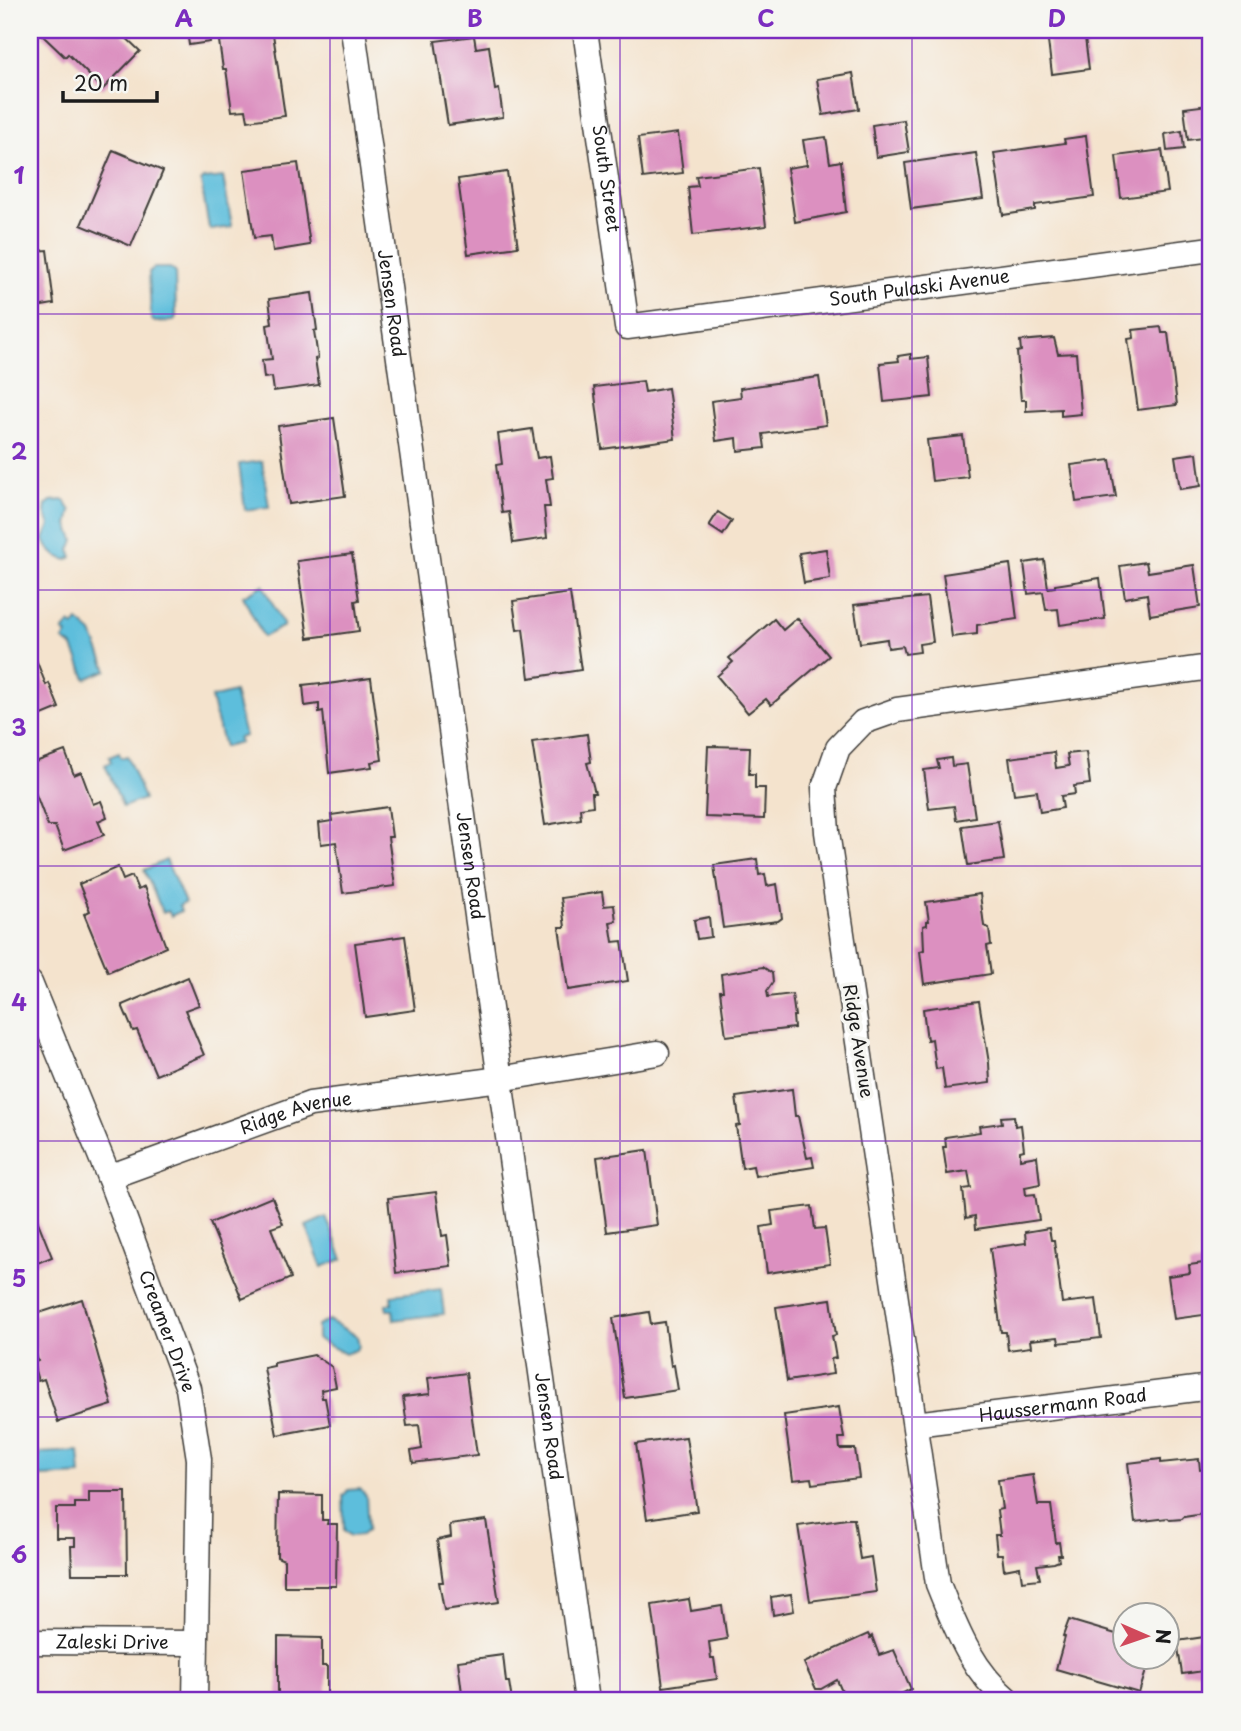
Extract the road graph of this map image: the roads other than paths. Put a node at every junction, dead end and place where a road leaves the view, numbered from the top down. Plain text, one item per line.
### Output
1 (352, 30) edge
2 (585, 30) edge
3 (1211, 249) edge
4 (626, 327) joint
5 (1211, 667) edge
6 (30, 983) edge
7 (657, 1053) dead end
8 (500, 1079) junction
9 (109, 1177) junction
10 (1211, 1387) edge
11 (915, 1424) junction
12 (30, 1642) edge
13 (195, 1643) junction
14 (195, 1701) edge
15 (587, 1701) edge
16 (1009, 1701) edge

1 - 8 street, Jensen Road
2 - 4 street, South Street
3 - 4 street, South Pulaski Avenue
5 - 11 street, Ridge Avenue
6 - 9 street, Creamer Drive
7 - 8 street, Ridge Avenue
8 - 9 street, Ridge Avenue
8 - 15 street, Jensen Road
9 - 13 street, Creamer Drive
10 - 11 street, Haussermann Road
11 - 16 street, Ridge Avenue
12 - 13 street, Zaleski Drive
13 - 14 street, Creamer Drive

